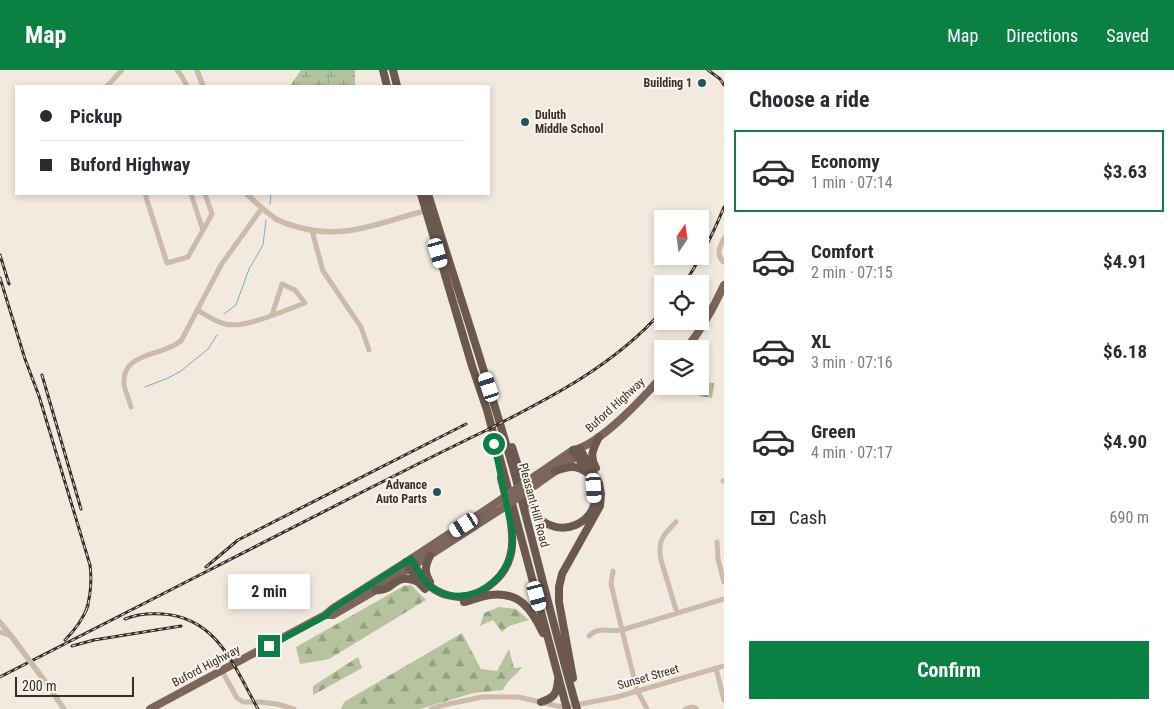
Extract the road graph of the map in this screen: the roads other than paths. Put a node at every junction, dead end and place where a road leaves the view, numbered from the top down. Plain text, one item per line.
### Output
1 (122, 70) edge
2 (177, 70) edge
3 (197, 70) edge
4 (383, 70) edge
5 (393, 70) edge
6 (108, 85) edge
7 (186, 85) edge
8 (203, 85) edge
9 (387, 85) edge
10 (397, 85) edge
11 (145, 195) edge
12 (190, 195) edge
13 (205, 195) edge
14 (248, 195) edge
15 (422, 195) edge
16 (428, 195) edge
17 (262, 208) junction
18 (429, 210) junction
19 (203, 230) junction
20 (312, 231) junction
21 (724, 238) edge
22 (724, 262) edge
23 (724, 285) edge
24 (721, 298) edge
25 (197, 310) junction
26 (272, 315) junction
27 (694, 340) edge
28 (369, 350) dead end
29 (654, 386) edge
30 (489, 387) junction
31 (131, 407) dead end
32 (487, 410) junction
33 (599, 437) junction
34 (577, 452) junction
35 (555, 471) junction
36 (587, 472) junction
37 (534, 481) junction
38 (495, 508) junction
39 (676, 522) dead end
40 (717, 542) dead end
41 (430, 556) junction
42 (571, 558) junction
43 (411, 564) junction
44 (613, 571) dead end
45 (418, 582) junction
46 (724, 582) edge
47 (376, 590) junction
48 (483, 590) junction
49 (724, 599) edge
50 (677, 613) junction
51 (325, 616) junction
52 (0, 622) edge
53 (622, 630) junction
54 (0, 632) edge
55 (11, 636) junction
56 (589, 636) dead end
57 (552, 651) junction
58 (724, 666) edge
59 (716, 668) junction
60 (222, 671) junction
61 (558, 675) junction
62 (637, 690) junction
63 (724, 700) edge
64 (541, 702) junction
65 (576, 707) edge
66 (567, 708) edge
67 (64, 709) edge
68 (150, 709) edge
69 (294, 709) edge
70 (431, 709) edge
71 (647, 709) edge
72 (685, 709) edge
73 (696, 709) edge

1 - 6 street
2 - 7 street
3 - 8 street
4 - 9 highway
5 - 10 highway
11 - 19 street
12 - 19 street
13 - 19 street
14 - 17 street
15 - 18 highway, Pleasant Hill Road
16 - 18 highway, Pleasant Hill Road
17 - 20 street
17 - 25 street
18 - 20 street
18 - 30 highway, Pleasant Hill Road
18 - 32 highway, Pleasant Hill Road
20 - 28 street
21 - 22 street
23 - 24 main road
24 - 27 main road
25 - 26 street
25 - 31 street
26 - 26 street
29 - 33 main road, Buford Highway
30 - 36 highway
30 - 65 highway, Pleasant Hill Road
32 - 48 highway
32 - 57 highway, Pleasant Hill Road
33 - 34 main road, Buford Highway
33 - 42 highway
34 - 35 main road, Buford Highway
34 - 36 highway
34 - 37 main road, Buford Highway
34 - 42 highway
35 - 36 highway
35 - 37 main road, Buford Highway
37 - 38 main road, Buford Highway, bridge
38 - 41 main road, Buford Highway
38 - 43 main road, Buford Highway
39 - 50 street
40 - 46 street
41 - 43 main road, Buford Highway
41 - 48 highway
42 - 65 highway
43 - 45 highway
43 - 47 main road, Buford Highway
43 - 48 highway
43 - 51 main road, Buford Highway
44 - 53 street
45 - 47 highway
45 - 57 highway
47 - 51 main road, Buford Highway
49 - 50 street
50 - 53 street
51 - 60 main road, Buford Highway
52 - 55 street
53 - 56 street
53 - 62 street
54 - 55 street
55 - 67 street, bridge
57 - 61 highway, Pleasant Hill Road
58 - 59 street, Sunset Street
59 - 62 street, Sunset Street
59 - 63 street
60 - 68 main road, Buford Highway
60 - 69 street
61 - 64 highway
61 - 66 highway, Pleasant Hill Road
62 - 65 street, Sunset Street
62 - 71 street
64 - 66 street, Sunset Street
64 - 70 street, Sunset Street
65 - 66 street, Sunset Street
72 - 73 street

